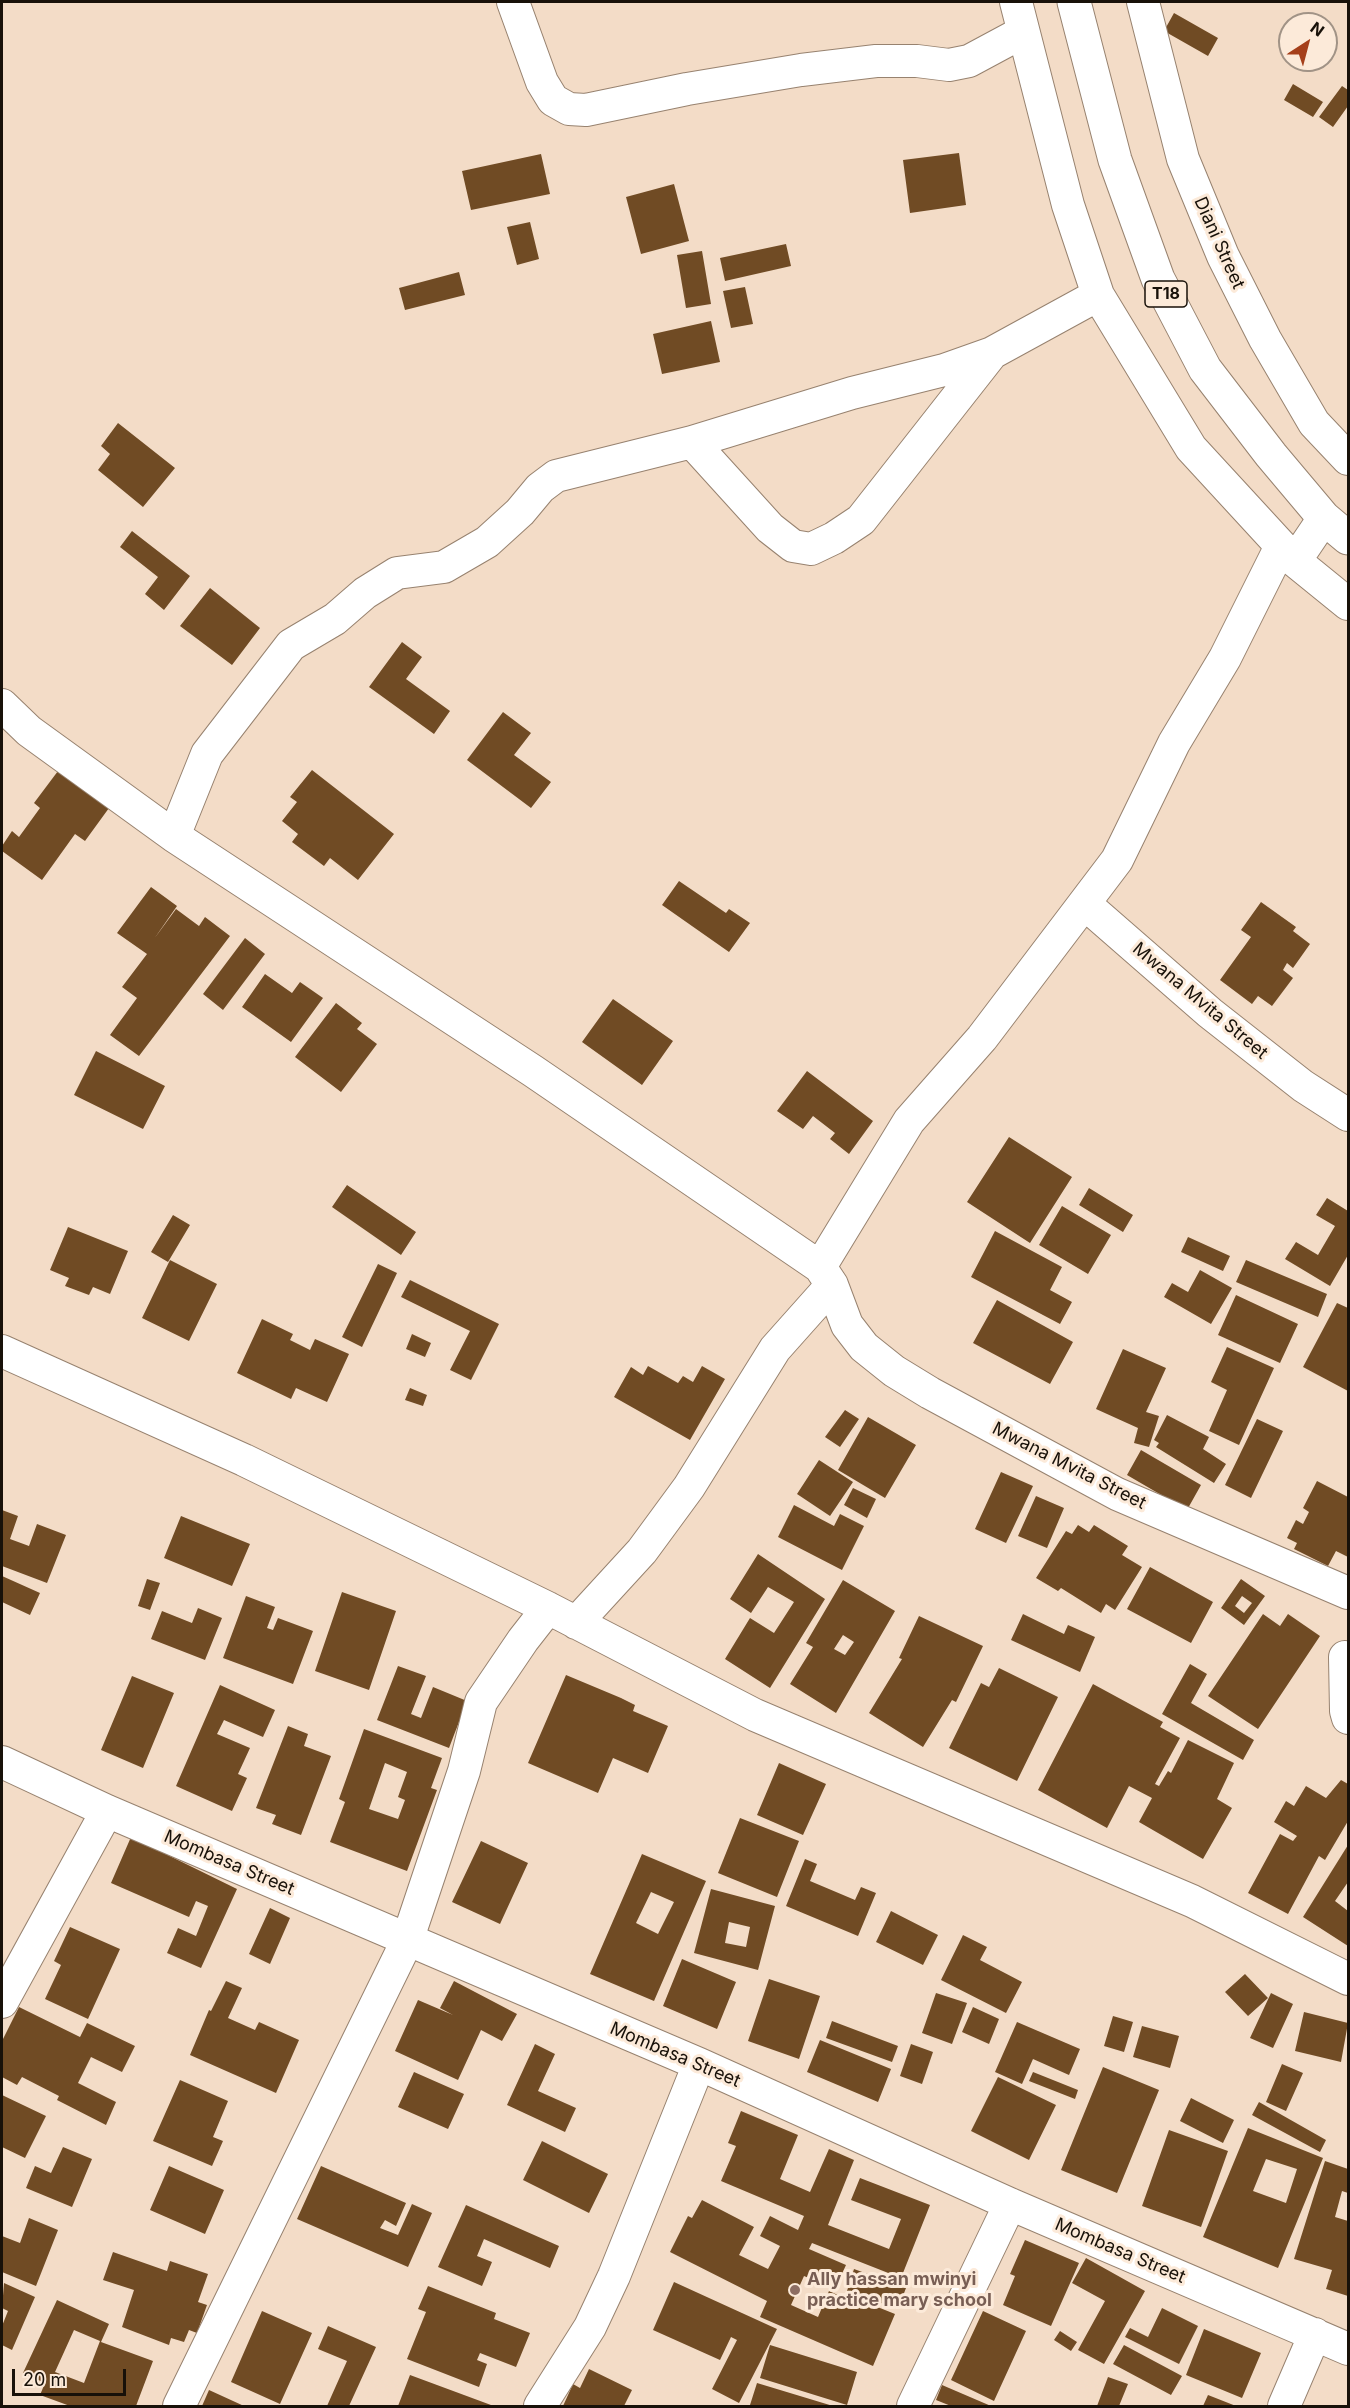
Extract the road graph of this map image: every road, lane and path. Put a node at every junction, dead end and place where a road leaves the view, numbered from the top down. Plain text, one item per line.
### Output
1 (513, 2) edge
2 (1016, 2) edge
3 (1074, 2) edge
4 (1143, 2) edge
5 (1023, 32) junction
6 (1098, 294) junction
7 (992, 353) junction
8 (692, 442) junction
9 (1348, 459) edge
10 (1336, 528) edge
11 (1288, 554) junction
12 (1348, 604) edge
13 (2, 705) edge
14 (174, 836) junction
15 (1085, 904) junction
16 (1348, 1115) edge
17 (826, 1276) junction
18 (2, 1351) edge
19 (1348, 1593) edge
20 (548, 1608) junction
21 (576, 1623) junction
22 (1345, 1657) dead end
23 (1348, 1718) edge
24 (2, 1762) edge
25 (107, 1811) junction
26 (407, 1941) junction
27 (1348, 1979) edge
28 (2, 2002) edge
29 (699, 2064) junction
30 (1010, 2204) junction
31 (1315, 2334) junction
32 (1348, 2349) edge
33 (179, 2406) edge
34 (540, 2406) edge
35 (913, 2406) edge
36 (1284, 2406) edge

1 - 5 street
2 - 5 street
3 - 10 main road, T18
4 - 9 street, Diani Street
5 - 6 street
6 - 7 street
6 - 11 street
7 - 8 street
7 - 8 street
8 - 14 street
10 - 11 street
11 - 12 street
11 - 15 street
13 - 14 street
14 - 17 street
15 - 16 street, Mwana Mvita Street
15 - 17 street
17 - 19 street, Mwana Mvita Street
17 - 21 street
18 - 20 street
20 - 21 street
20 - 26 street
21 - 27 street
22 - 23 street
24 - 25 street, Mombasa Street
25 - 26 street, Mombasa Street
25 - 28 street
26 - 29 street, Mombasa Street
26 - 33 street
29 - 30 street, Mombasa Street
29 - 34 street
30 - 31 street, Mombasa Street
30 - 35 street
31 - 32 street, Mombasa Street
31 - 36 street

